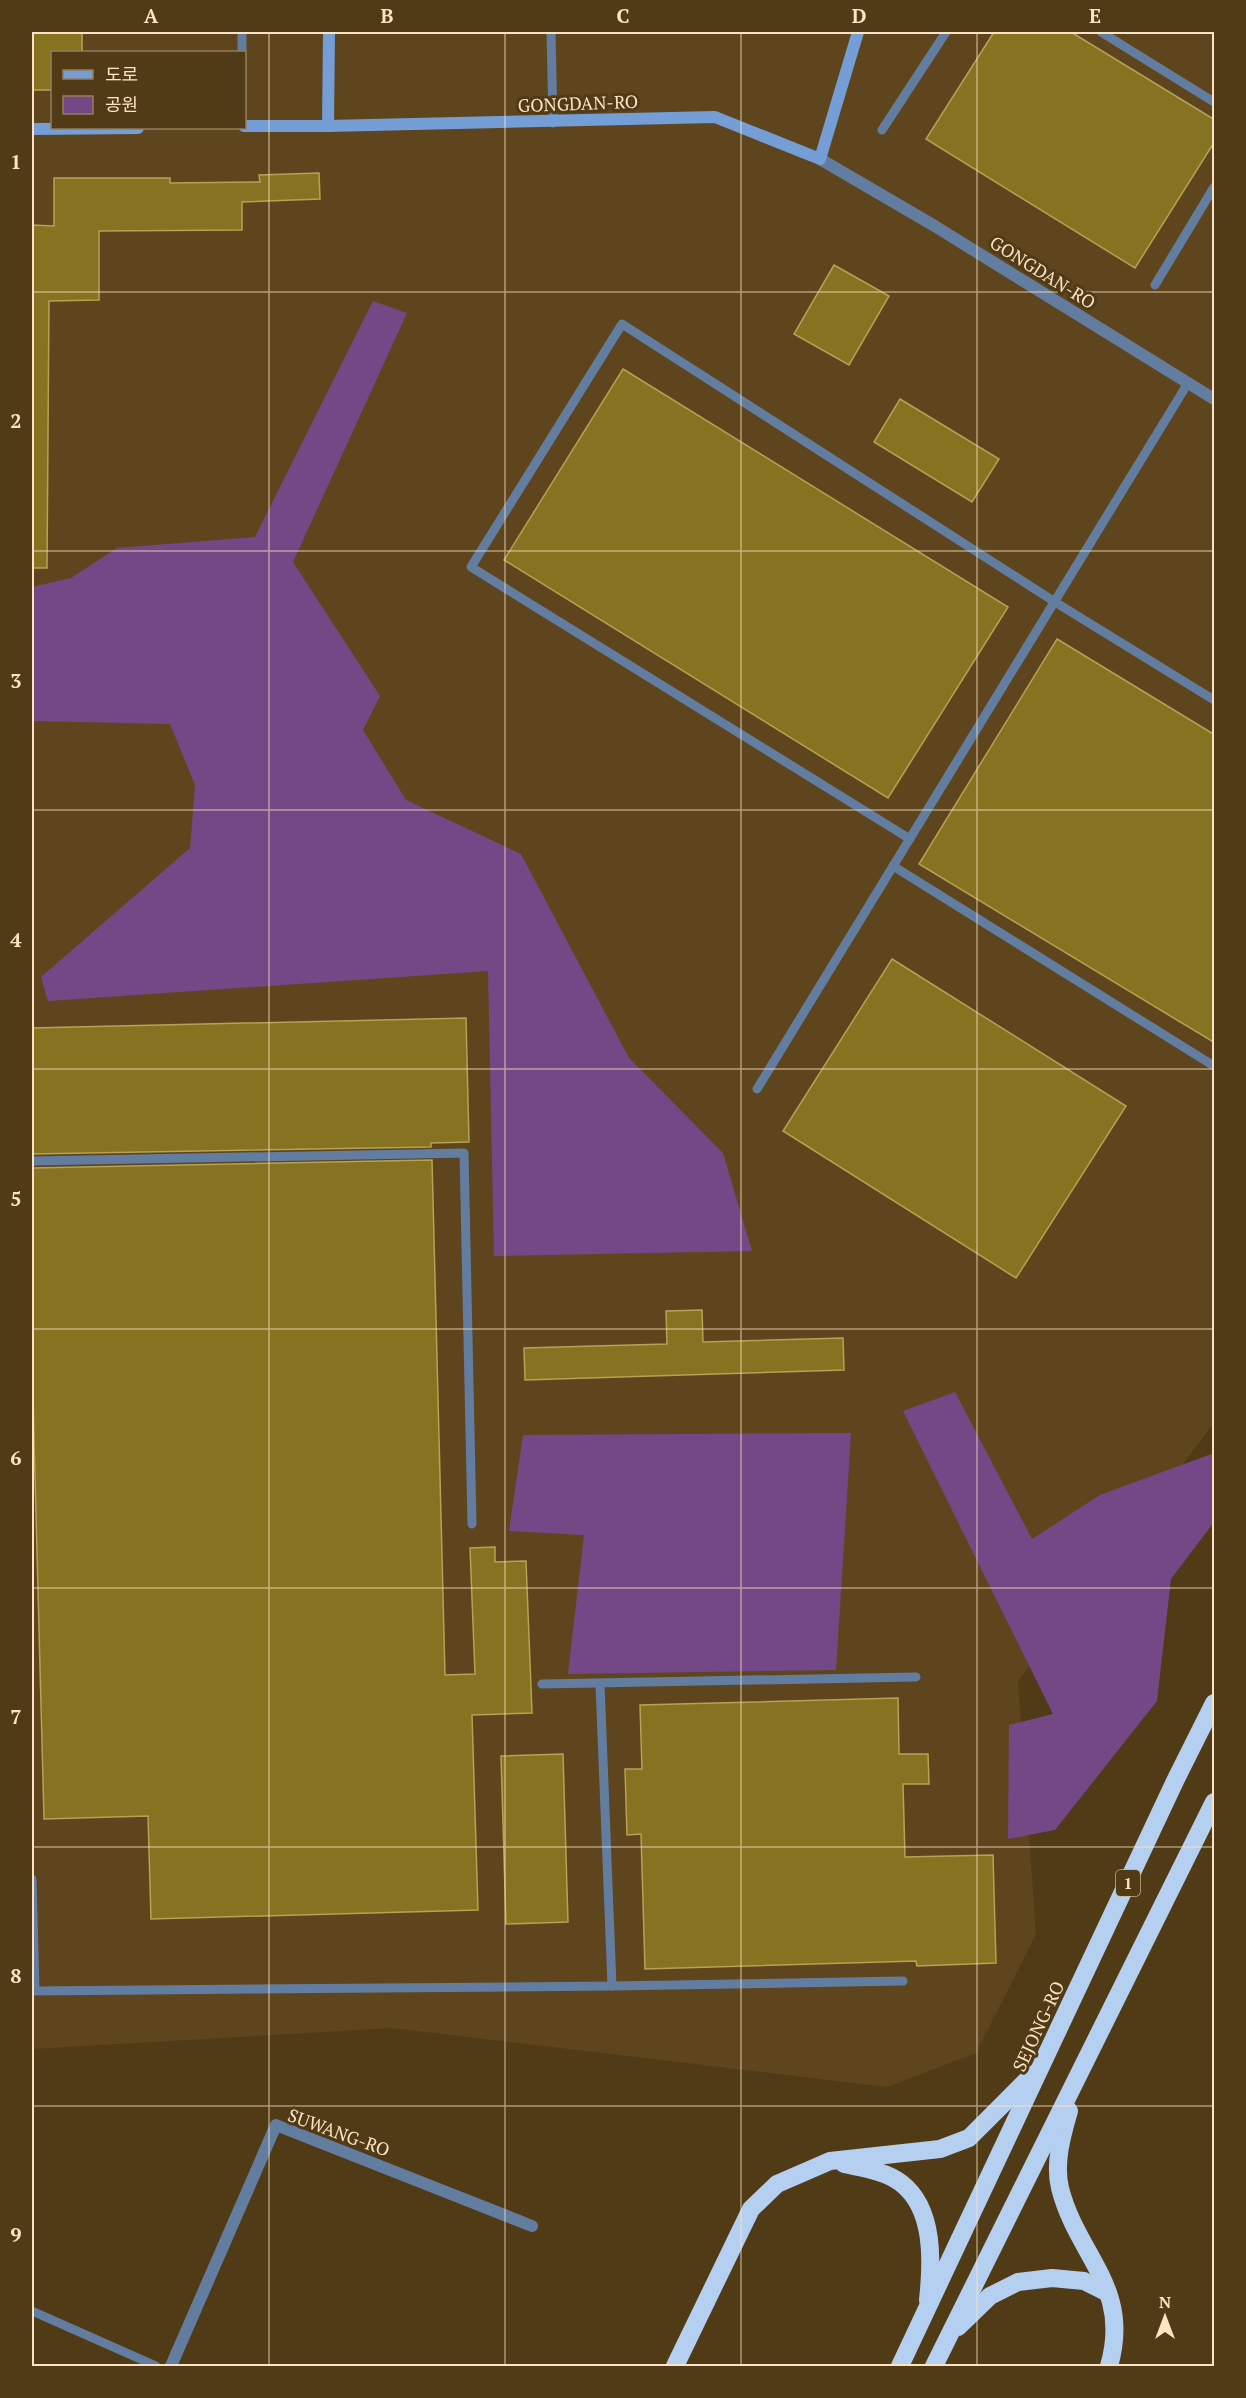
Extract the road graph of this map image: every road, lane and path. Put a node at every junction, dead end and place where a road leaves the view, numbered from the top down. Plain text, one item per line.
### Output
1 (242, 32) edge
2 (329, 32) edge
3 (551, 32) edge
4 (858, 32) edge
5 (946, 32) edge
6 (1101, 32) edge
7 (242, 51) edge
8 (1215, 102) edge
9 (553, 123) junction
10 (246, 126) edge
11 (328, 126) junction
12 (32, 129) edge
13 (51, 129) edge
14 (882, 130) dead end
15 (820, 159) junction
16 (1215, 187) edge
17 (1155, 285) dead end
18 (1188, 383) junction
19 (1215, 399) edge
20 (1055, 602) junction
21 (1215, 700) edge
22 (910, 839) junction
23 (893, 866) junction
24 (1215, 1066) edge
25 (757, 1089) dead end
26 (32, 1161) edge
27 (472, 1524) dead end
28 (916, 1677) dead end
29 (542, 1684) dead end
30 (600, 1684) junction
31 (1215, 1703) edge
32 (1215, 1802) edge
33 (32, 1879) edge
34 (903, 1981) dead end
35 (612, 1986) junction
36 (33, 1990) edge
37 (1043, 2064) junction
38 (1081, 2068) junction
39 (830, 2161) junction
40 (532, 2226) dead end
41 (1108, 2293) junction
42 (32, 2311) edge
43 (926, 2315) junction
44 (950, 2334) junction
45 (156, 2367) edge
46 (171, 2367) edge
47 (675, 2367) edge
48 (900, 2367) edge
49 (934, 2367) edge
50 (1109, 2367) edge

1 - 7 lane
2 - 11 street
3 - 9 lane
4 - 15 street
5 - 14 lane
6 - 8 lane
9 - 11 street, GONGDAN-RO
9 - 15 street, GONGDAN-RO
10 - 11 street, GONGDAN-RO
12 - 13 street
15 - 18 street, GONGDAN-RO
16 - 17 lane
18 - 19 street, GONGDAN-RO
18 - 20 lane
20 - 21 lane
20 - 22 lane
20 - 22 lane
22 - 23 lane
23 - 24 lane
23 - 25 lane
26 - 27 lane
28 - 30 lane
29 - 30 lane
30 - 35 lane
31 - 37 highway, SEJONG-RO / 1
32 - 38 highway, 1
33 - 36 lane
34 - 35 lane
35 - 36 lane
37 - 39 highway
37 - 43 highway, SEJONG-RO / 1
38 - 41 highway
38 - 44 highway, 1
39 - 43 highway
39 - 47 highway
40 - 46 street, SUWANG-RO
41 - 44 highway
41 - 50 highway
42 - 45 lane
43 - 48 highway, SEJONG-RO / 1
44 - 49 highway, 1

